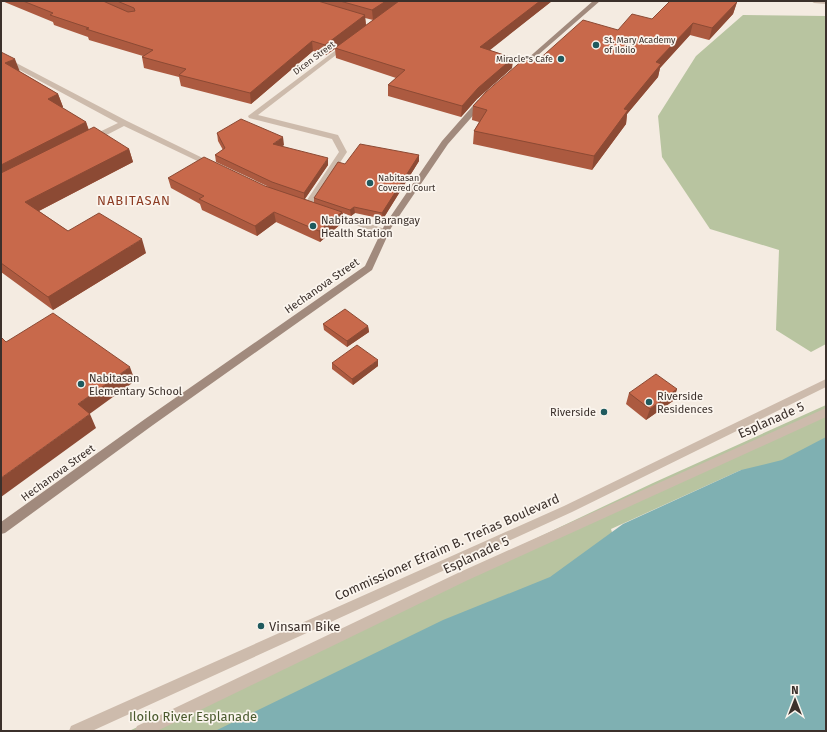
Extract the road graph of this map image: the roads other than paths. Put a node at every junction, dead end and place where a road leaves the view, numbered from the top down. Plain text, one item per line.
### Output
1 (597, 1) edge
2 (814, 1) edge
3 (826, 2) edge
4 (350, 42) edge
5 (1, 57) edge
6 (516, 72) edge
7 (487, 97) edge
8 (124, 123) junction
9 (83, 144) edge
10 (222, 170) edge
11 (385, 232) junction
12 (826, 383) edge
13 (826, 412) edge
14 (1, 529) edge
15 (76, 731) edge
16 (142, 731) edge

1 - 6 main road
2 - 3 street
4 - 11 street, Dicen Street
5 - 8 street
7 - 11 main road, Hechanova Street
8 - 9 street
8 - 10 street
11 - 14 main road, Hechanova Street
12 - 15 street, Commissioner Efraim B. Treñas Boulevard
13 - 16 street, Esplanade 5

